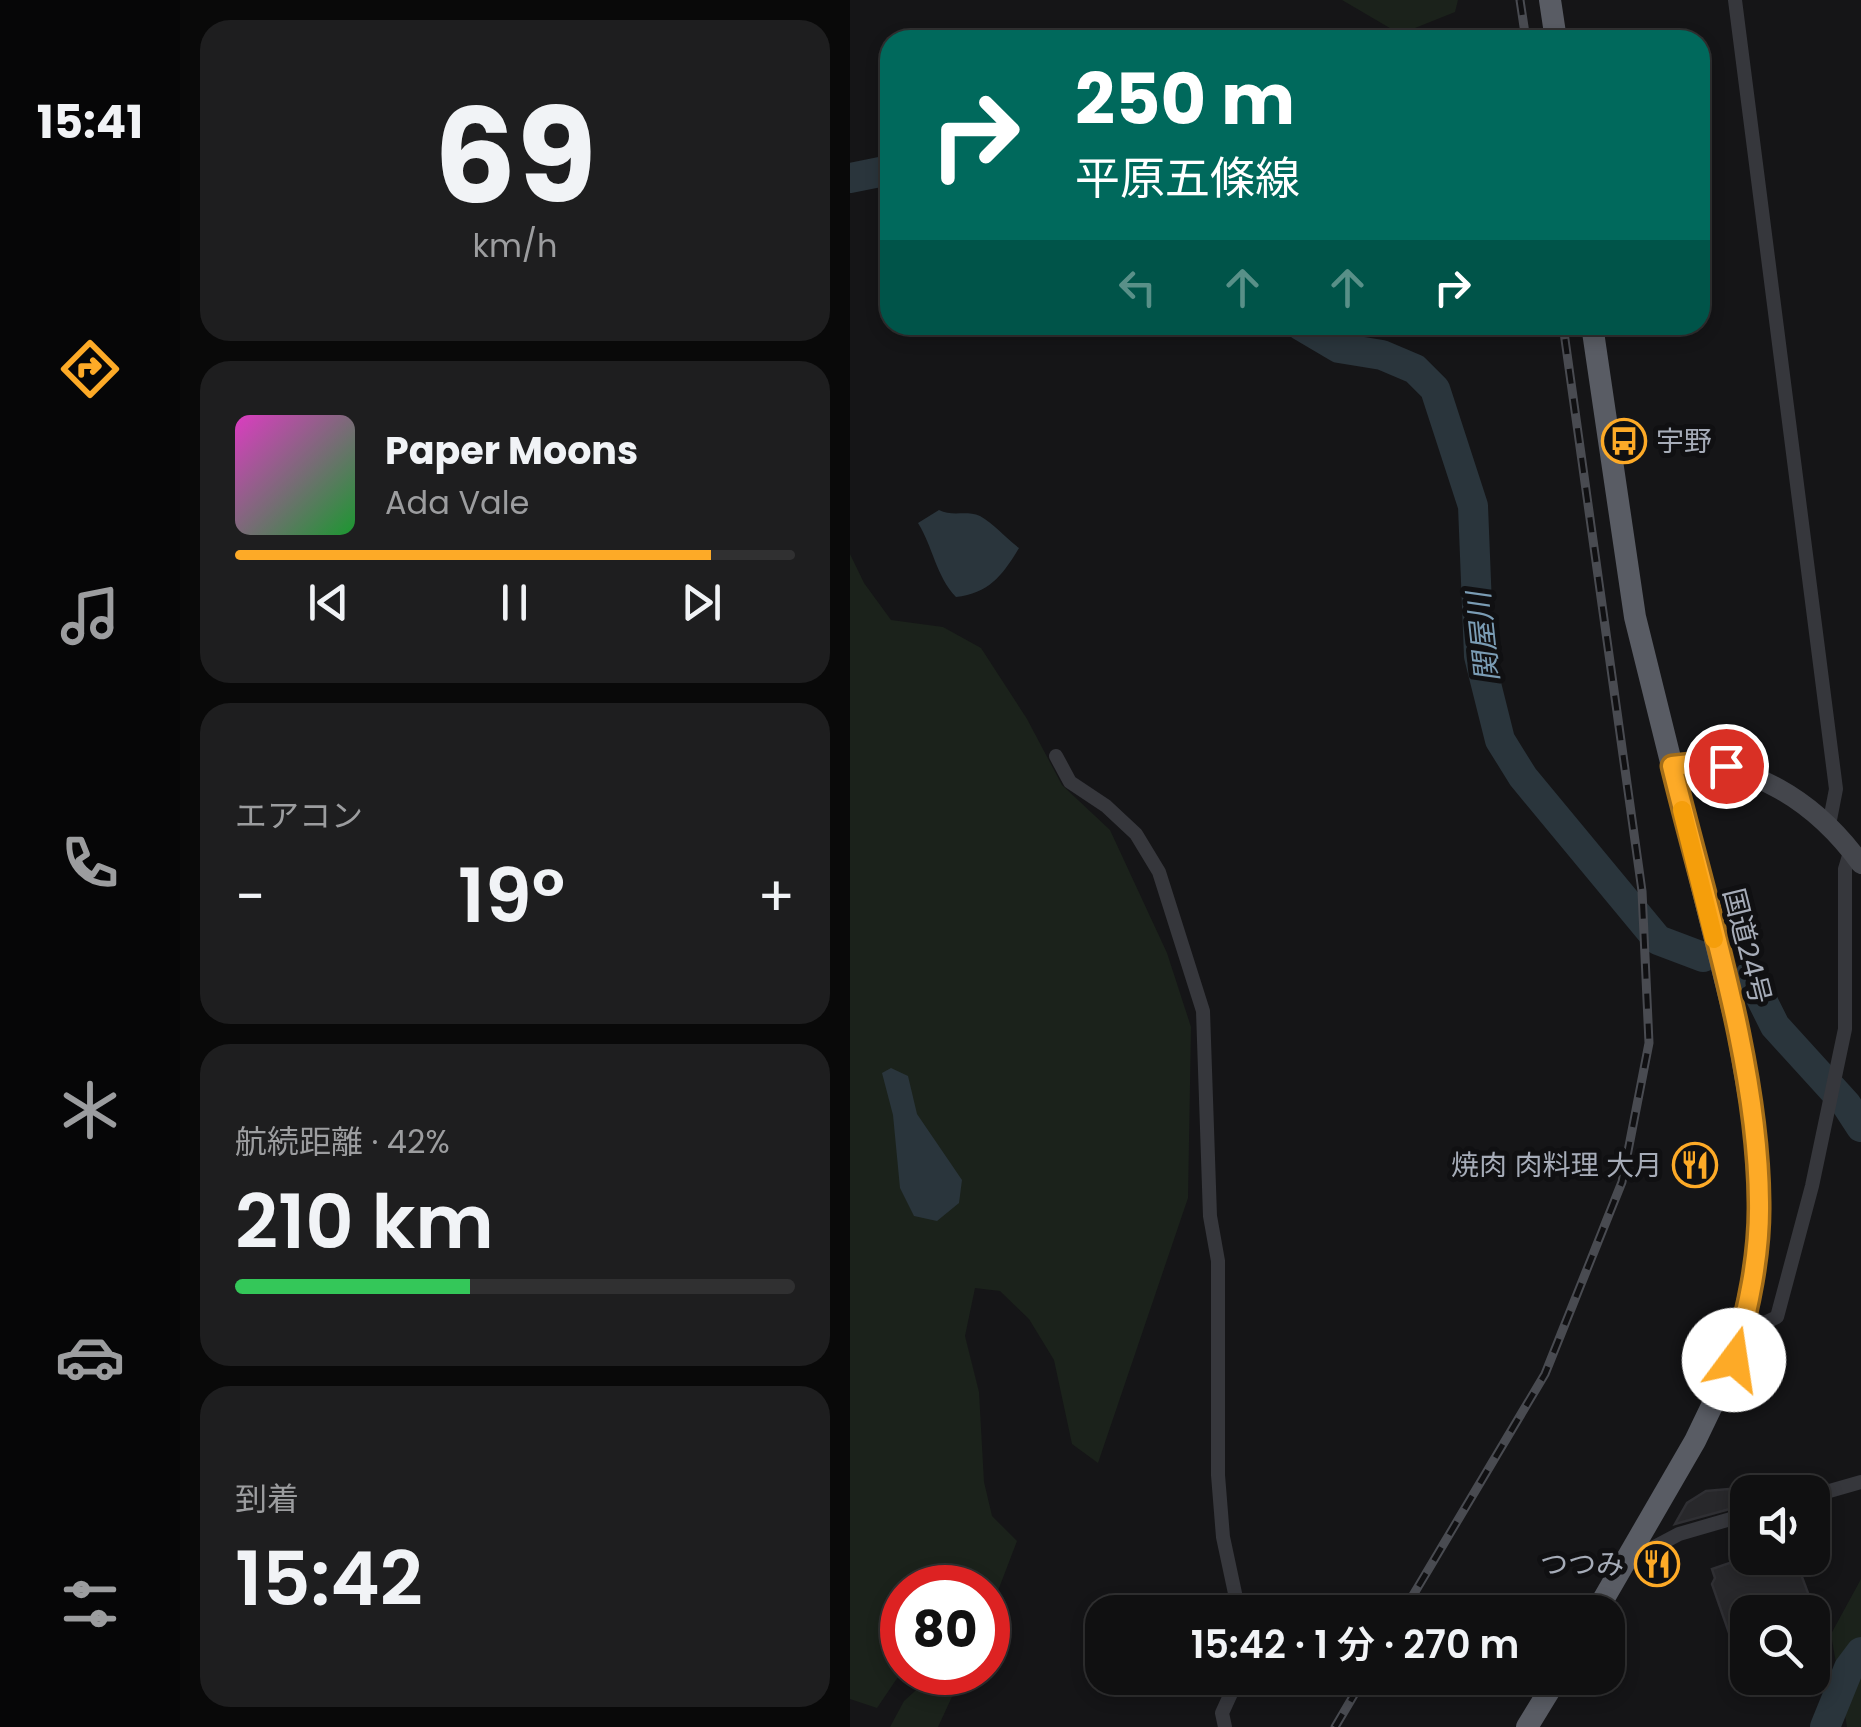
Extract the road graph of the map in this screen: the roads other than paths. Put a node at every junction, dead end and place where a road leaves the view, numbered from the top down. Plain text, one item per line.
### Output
1 (1550, 0) edge
2 (1735, 0) edge
3 (1554, 30) edge
4 (1593, 335) edge
5 (1056, 756) dead end
6 (1672, 766) junction
7 (1829, 825) junction
8 (1856, 856) edge
9 (1741, 1334) junction
10 (1861, 1482) edge
11 (1830, 1491) edge
12 (1730, 1519) edge
13 (1625, 1562) junction
14 (1235, 1595) edge
15 (1606, 1595) edge
16 (1230, 1695) edge
17 (1547, 1695) edge
18 (1225, 1727) edge
19 (1527, 1727) edge

1 - 3 highway
2 - 7 street
4 - 6 highway, 国道24号
5 - 14 street
6 - 7 main road
6 - 9 highway, 国道24号
7 - 8 main road
8 - 9 street
9 - 13 highway, 国道24号
10 - 11 street
12 - 13 street
13 - 15 highway, 国道24号
16 - 18 street
17 - 19 highway

